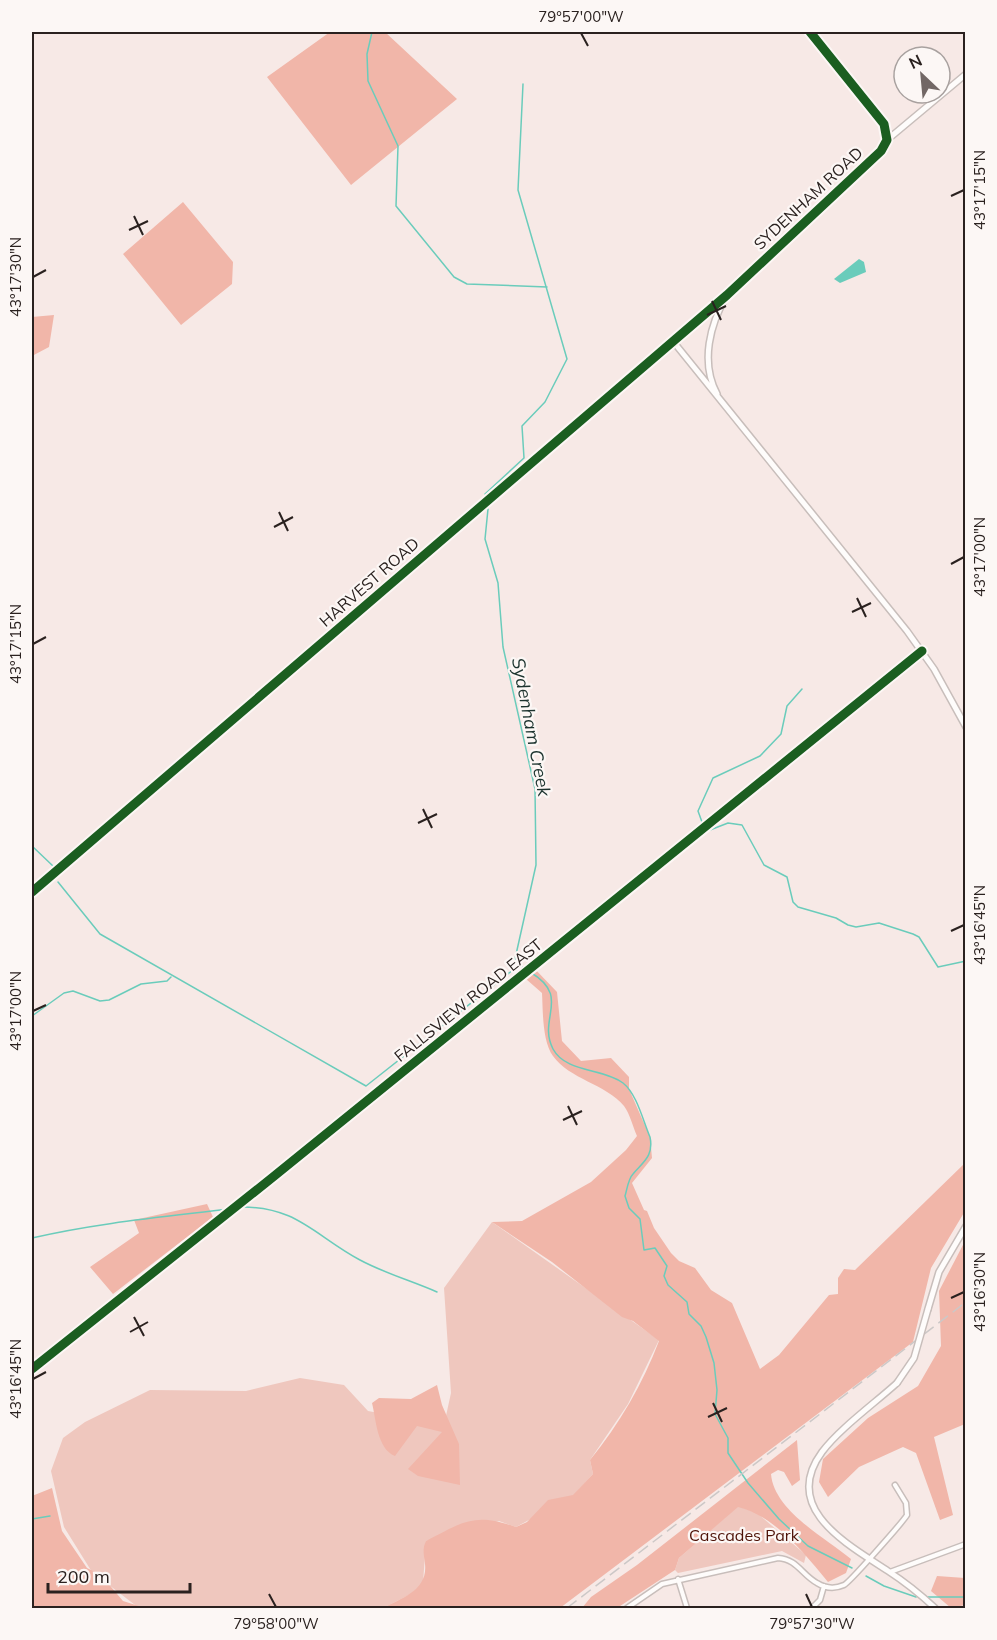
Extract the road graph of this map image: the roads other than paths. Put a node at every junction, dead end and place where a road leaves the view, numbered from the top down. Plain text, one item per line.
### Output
1 (810, 32) edge
2 (966, 74) edge
3 (887, 140) junction
4 (728, 295) junction
5 (672, 340) junction
6 (724, 406) junction
7 (922, 651) junction
8 (966, 727) edge
9 (32, 892) edge
10 (966, 1226) edge
11 (32, 1369) edge
12 (895, 1485) dead end
13 (966, 1544) edge
14 (868, 1558) junction
15 (890, 1572) junction
16 (678, 1579) junction
17 (824, 1586) junction
18 (627, 1608) edge
19 (687, 1608) edge
20 (812, 1608) edge
21 (934, 1608) edge

1 - 3 street
2 - 3 street, SYDENHAM ROAD
3 - 4 street, SYDENHAM ROAD
4 - 5 street, HARVEST ROAD
4 - 6 street, SYDENHAM ROAD
5 - 6 street, SYDENHAM ROAD
5 - 9 street, HARVEST ROAD
6 - 7 street, SYDENHAM ROAD
7 - 8 street, SYDENHAM ROAD
7 - 11 street, FALLSVIEW ROAD EAST
10 - 14 street, bridge
12 - 14 street
13 - 15 street
14 - 15 street
14 - 17 street
15 - 21 street
16 - 17 street
16 - 18 street
16 - 19 street
17 - 20 street

